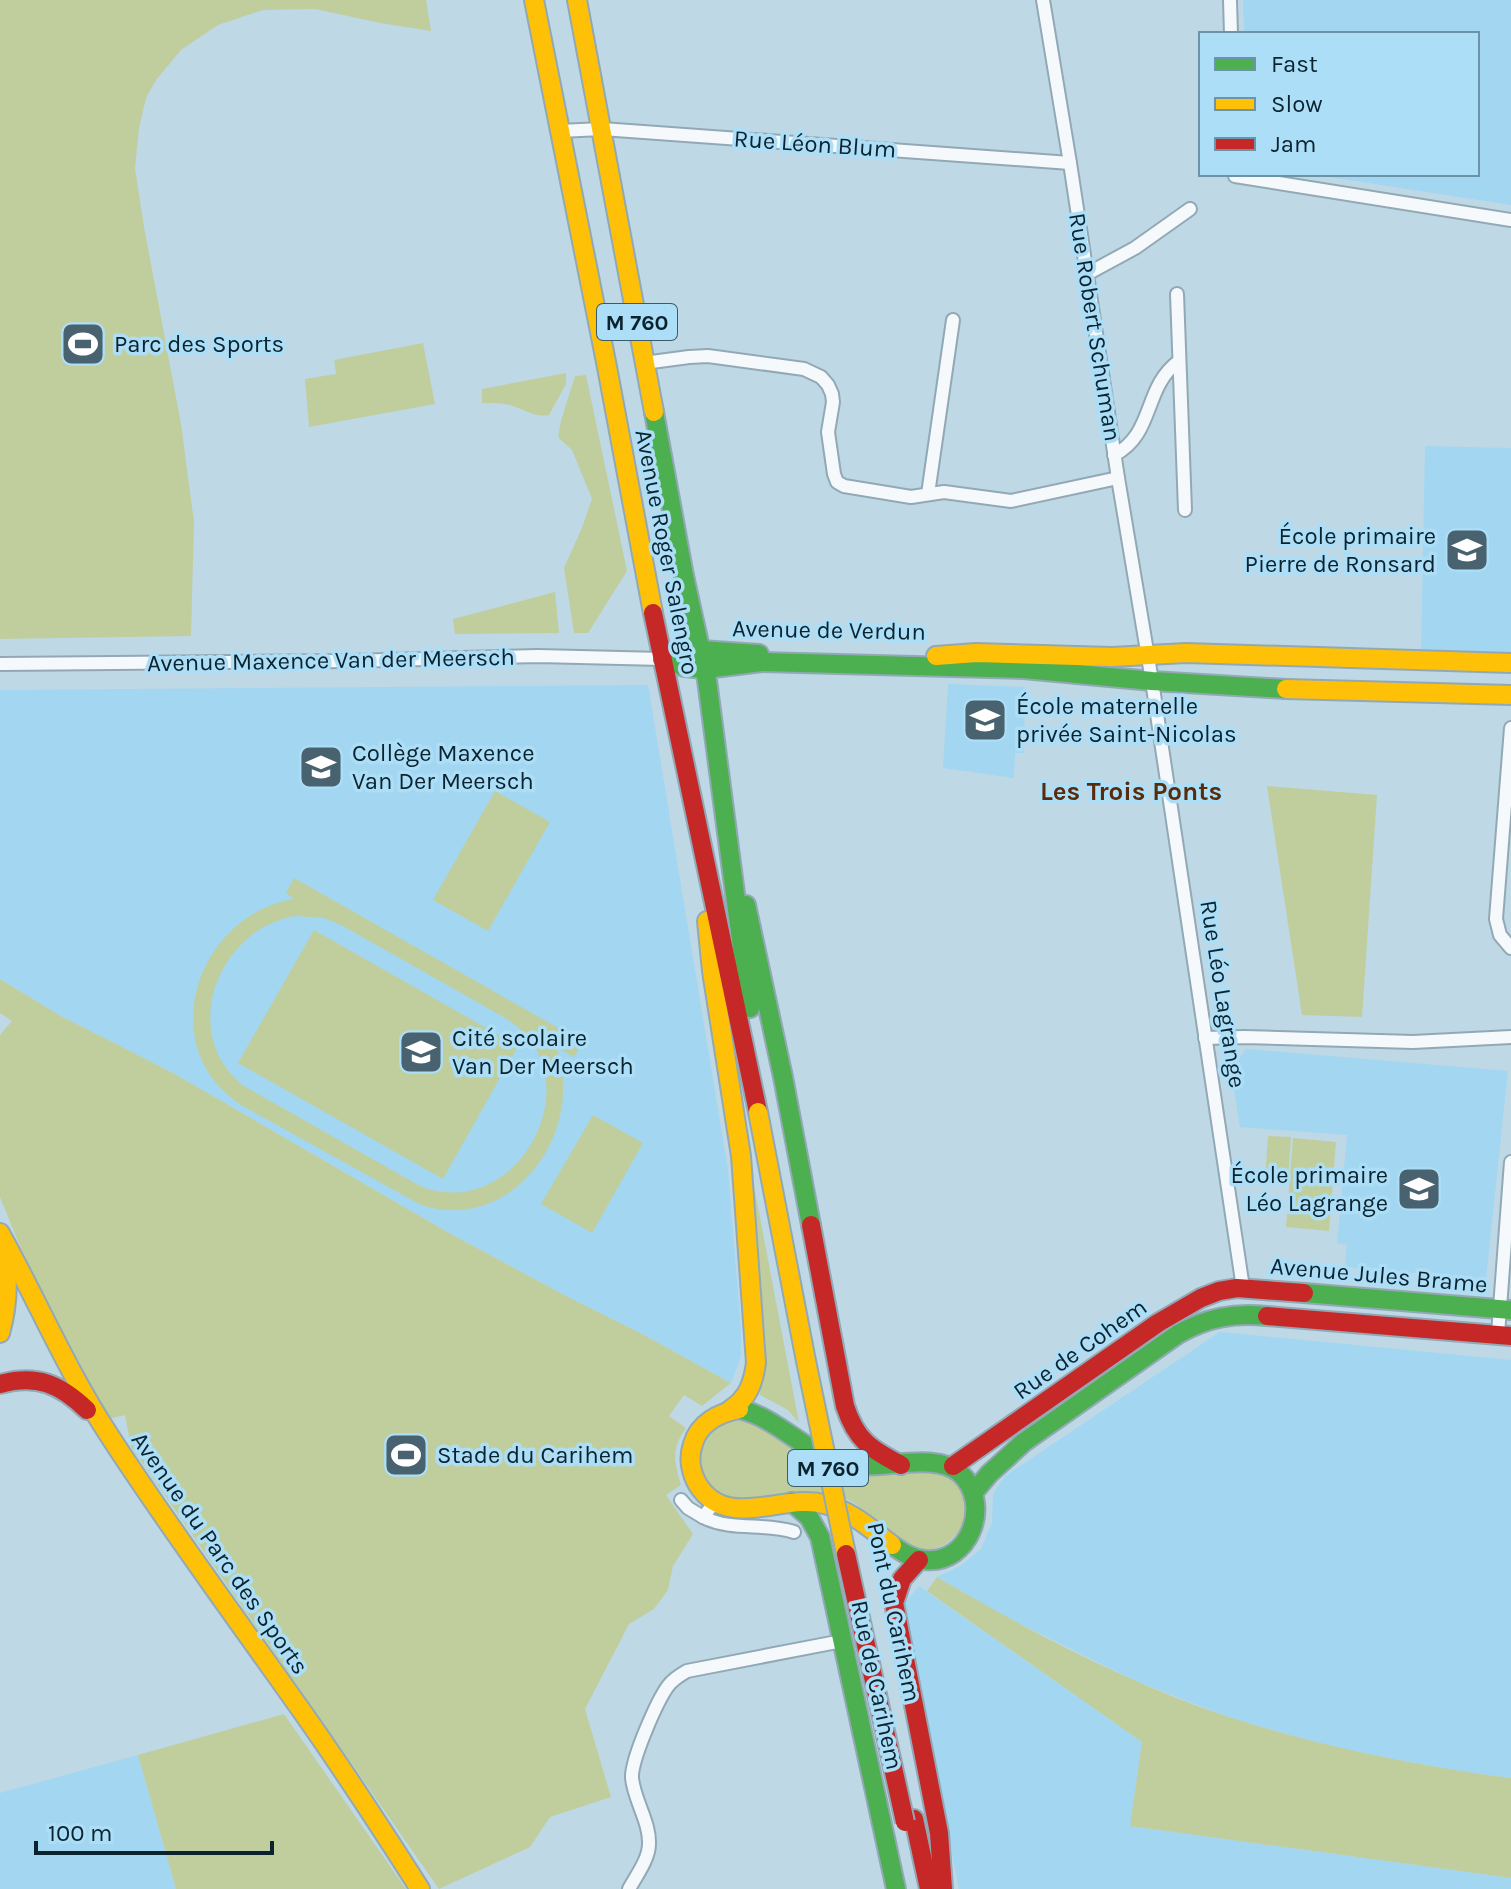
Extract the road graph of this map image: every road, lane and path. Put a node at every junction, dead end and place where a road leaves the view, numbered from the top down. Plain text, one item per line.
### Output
1 (534, 0) edge
2 (577, 0) edge
3 (1043, 0) edge
4 (1230, 0) edge
5 (1231, 32) edge
6 (602, 129) junction
7 (559, 131) junction
8 (1070, 163) junction
9 (1241, 176) edge
10 (1190, 209) dead end
11 (1511, 220) edge
12 (1087, 274) junction
13 (1177, 294) dead end
14 (953, 320) dead end
15 (1179, 361) junction
16 (644, 363) junction
17 (1114, 455) junction
18 (1118, 478) junction
19 (928, 494) junction
20 (1185, 510) dead end
21 (700, 650) junction
22 (1147, 654) junction
23 (662, 659) junction
24 (1511, 663) edge
25 (0, 664) edge
26 (705, 669) junction
27 (1152, 681) junction
28 (1511, 695) edge
29 (1511, 728) edge
30 (730, 846) junction
31 (703, 853) junction
32 (1511, 948) edge
33 (1511, 1037) edge
34 (1205, 1038) junction
35 (763, 1111) junction
36 (1511, 1162) edge
37 (0, 1234) edge
38 (1243, 1288) junction
39 (1505, 1309) edge
40 (1245, 1314) junction
41 (1172, 1315) junction
42 (1182, 1332) junction
43 (0, 1333) edge
44 (1504, 1335) edge
45 (1126, 1345) junction
46 (1138, 1362) junction
47 (0, 1384) edge
48 (730, 1410) junction
49 (107, 1433) junction
50 (901, 1465) junction
51 (953, 1466) junction
52 (974, 1492) junction
53 (681, 1500) dead end
54 (792, 1502) junction
55 (709, 1510) junction
56 (794, 1532) dead end
57 (919, 1560) junction
58 (842, 1641) junction
59 (910, 1821) junction
60 (420, 1889) edge
61 (629, 1889) edge
62 (896, 1889) edge
63 (919, 1889) edge
64 (929, 1889) edge
65 (943, 1889) edge

1 - 7 street, Avenue Roger Salengro / M 760
2 - 6 street, Avenue Roger Salengro / M 760
3 - 8 street, Rue Robert Schuman
4 - 5 street
6 - 7 street, Rue Léon Blum
6 - 8 street, Rue Léon Blum
6 - 16 street, Avenue Roger Salengro / M 760
7 - 23 street, Avenue Roger Salengro / M 760
8 - 12 street, Rue Robert Schuman
9 - 11 street
10 - 12 street
12 - 17 street, Rue Robert Schuman
13 - 15 street
14 - 19 street
15 - 17 street
15 - 20 street
16 - 19 street
16 - 21 street, Avenue Roger Salengro / M 760
17 - 18 street, Rue Robert Schuman
18 - 19 street
18 - 22 street, Rue Robert Schuman
21 - 22 street, Avenue de Verdun
21 - 23 street, Avenue de Verdun
21 - 26 street, Avenue Roger Salengro / M 760
22 - 24 street, Avenue de Verdun
22 - 27 street, Rue Léo Lagrange
23 - 25 street, Avenue Maxence Van der Meersch
23 - 26 street, Avenue de Verdun
23 - 31 street, Avenue Roger Salengro / M 760
26 - 27 street, Avenue de Verdun
26 - 30 street, Avenue Roger Salengro / M 760
27 - 28 street, Avenue de Verdun
27 - 34 street, Rue Léo Lagrange
29 - 32 street
30 - 35 street, Avenue Roger Salengro / M 760
30 - 50 street
31 - 35 street, Avenue Roger Salengro / M 760
31 - 48 street
33 - 34 street
34 - 38 street, Rue Léo Lagrange
35 - 59 street, Pont du Carihem / M 760, bridge
36 - 39 street
37 - 43 street
37 - 49 street, Avenue du Parc des Sports
38 - 39 street, Avenue Jules Brame
38 - 40 street, Rue Léo Lagrange
38 - 41 street, Rue de Cohem
39 - 44 street
40 - 42 street, Rue de Cohem
40 - 44 street, Avenue Jules Brame
41 - 42 street
41 - 45 street, Rue de Cohem
42 - 46 street, Rue de Cohem
45 - 46 street
45 - 51 street, Rue de Cohem
46 - 52 street, Rue de Cohem
47 - 49 street
48 - 50 street
48 - 55 street
49 - 60 street, Avenue du Parc des Sports
50 - 51 street
51 - 52 street
52 - 57 street
53 - 55 street
54 - 55 street
54 - 57 street
54 - 58 street, Rue de Carihem
55 - 56 street
57 - 65 street
58 - 61 street
58 - 62 street, Rue de Carihem
59 - 63 street, Pont du Carihem / M 760
59 - 64 street, Pont du Carihem / M 760

